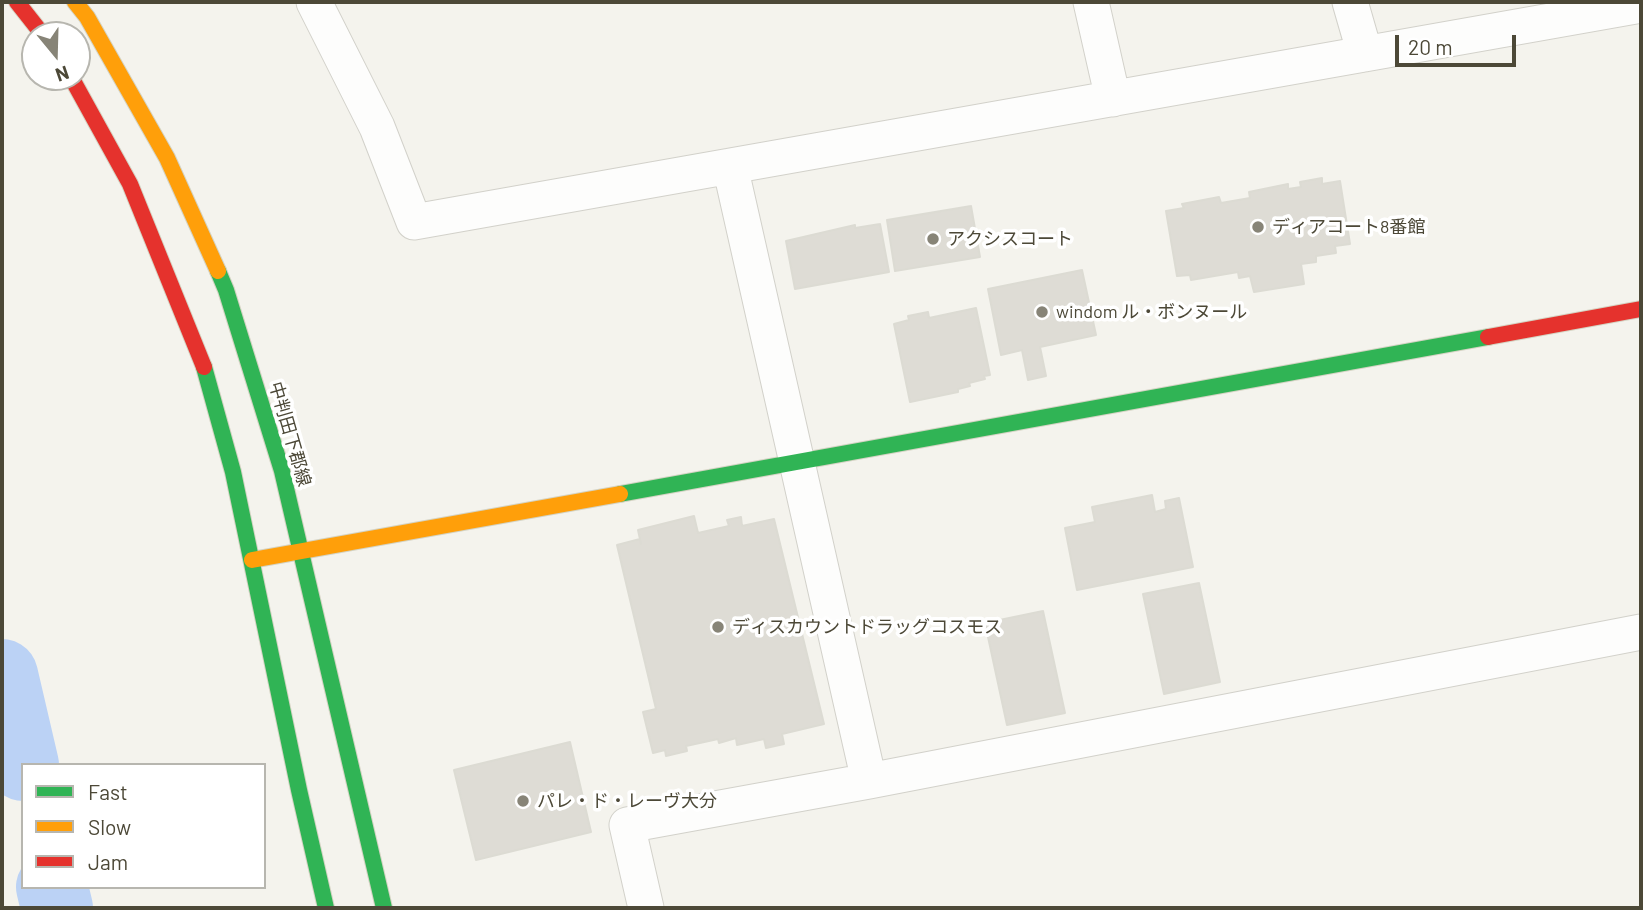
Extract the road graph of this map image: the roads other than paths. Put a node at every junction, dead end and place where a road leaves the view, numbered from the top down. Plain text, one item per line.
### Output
1 (18, 2) edge
2 (75, 2) edge
3 (314, 2) edge
4 (1091, 2) edge
5 (1350, 2) edge
6 (1641, 5) edge
7 (32, 21) edge
8 (1365, 54) junction
9 (79, 91) edge
10 (1113, 99) junction
11 (730, 166) junction
12 (1641, 309) edge
13 (796, 461) junction
14 (302, 551) junction
15 (252, 560) junction
16 (1641, 632) edge
17 (869, 781) junction
18 (327, 908) edge
19 (384, 908) edge
20 (646, 908) edge

1 - 7 main road
2 - 14 main road, 中判田下郡線
3 - 11 street
4 - 10 street
5 - 8 street
6 - 8 street
8 - 10 street
9 - 15 main road
10 - 11 street
11 - 13 street
12 - 13 main road
13 - 14 main road
13 - 17 street
14 - 15 main road
14 - 19 main road, 中判田下郡線
15 - 18 main road
16 - 17 street
17 - 20 street

